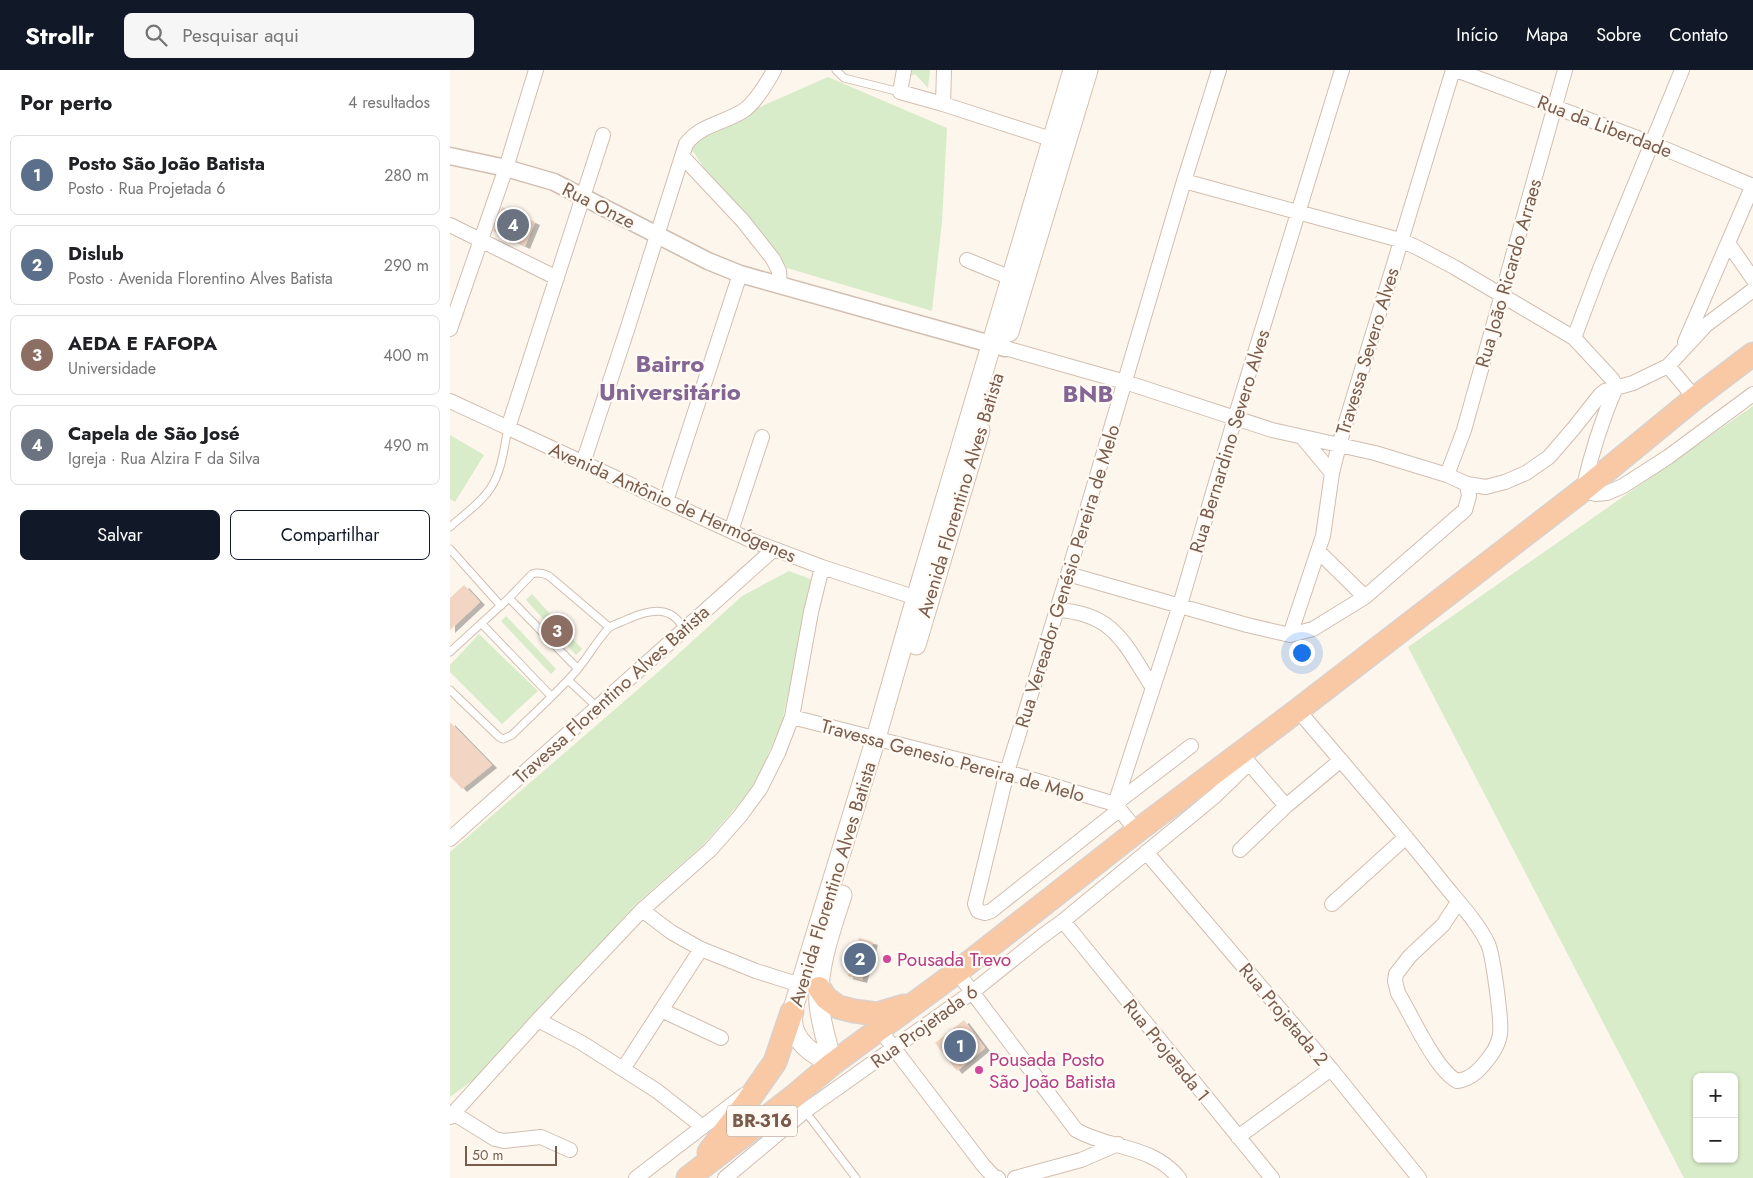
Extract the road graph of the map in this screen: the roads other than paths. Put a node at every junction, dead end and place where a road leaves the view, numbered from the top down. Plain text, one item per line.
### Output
1 (536, 70) edge
2 (774, 70) edge
3 (836, 70) edge
4 (904, 70) edge
5 (944, 70) edge
6 (1073, 70) edge
7 (1088, 70) edge
8 (1219, 70) edge
9 (1342, 70) edge
10 (1454, 70) edge
11 (1566, 70) edge
12 (1682, 70) edge
13 (900, 92) junction
14 (944, 104) junction
15 (1555, 107) junction
16 (603, 135) dead end
17 (1059, 141) junction
18 (1652, 143) junction
19 (450, 156) edge
20 (682, 156) junction
21 (506, 168) junction
22 (1184, 180) junction
23 (1753, 186) edge
24 (584, 197) junction
25 (1298, 212) junction
26 (450, 224) edge
27 (658, 235) junction
28 (480, 240) junction
29 (1400, 240) junction
30 (1728, 244) junction
31 (967, 260) dead end
32 (740, 274) junction
33 (557, 278) junction
34 (1012, 278) junction
35 (1753, 279) edge
36 (780, 286) junction
37 (1753, 290) edge
38 (1501, 295) junction
39 (450, 329) edge
40 (1574, 338) junction
41 (999, 345) junction
42 (1681, 352) junction
43 (1753, 354) edge
44 (1668, 366) junction
45 (1126, 382) junction
46 (1616, 387) junction
47 (1753, 394) edge
48 (1695, 398) junction
49 (450, 401) edge
50 (1235, 418) junction
51 (508, 428) junction
52 (762, 437) dead end
53 (1302, 437) junction
54 (1339, 445) junction
55 (583, 463) junction
56 (1332, 473) junction
57 (1448, 475) junction
58 (1467, 484) junction
59 (1583, 490) junction
60 (666, 501) junction
61 (450, 527) edge
62 (731, 531) junction
63 (450, 549) edge
64 (773, 550) junction
65 (1318, 551) junction
66 (822, 567) junction
67 (1068, 574) junction
68 (1365, 597) junction
69 (509, 598) junction
70 (922, 600) junction
71 (1180, 605) junction
72 (501, 606) junction
73 (1064, 610) junction
74 (482, 624) junction
75 (609, 627) junction
76 (684, 630) junction
77 (1290, 634) junction
78 (450, 652) edge
79 (578, 669) junction
80 (568, 680) junction
81 (1153, 688) junction
82 (450, 690) edge
83 (551, 696) junction
84 (597, 707) junction
85 (1298, 710) junction
86 (792, 717) junction
87 (881, 740) junction
88 (1191, 746) dead end
89 (1245, 758) junction
90 (1341, 760) junction
91 (1007, 772) junction
92 (1286, 806) junction
93 (1117, 807) junction
94 (1137, 831) junction
95 (1406, 837) junction
96 (450, 839) edge
97 (1240, 850) dead end
98 (1146, 852) junction
99 (1458, 902) junction
100 (1332, 904) dead end
101 (642, 910) junction
102 (1063, 921) junction
103 (700, 949) junction
104 (957, 972) junction
105 (810, 987) junction
106 (971, 993) junction
107 (917, 1002) junction
108 (661, 1010) junction
109 (792, 1012) junction
110 (538, 1020) junction
111 (880, 1030) junction
112 (721, 1038) dead end
113 (894, 1048) junction
114 (832, 1064) junction
115 (623, 1069) junction
116 (1331, 1069) junction
117 (762, 1081) junction
118 (799, 1104) junction
119 (451, 1115) edge
120 (703, 1127) junction
121 (1238, 1137) junction
122 (1118, 1144) junction
123 (570, 1150) dead end
124 (689, 1177) edge
125 (636, 1178) edge
126 (725, 1178) edge
127 (856, 1178) edge
128 (998, 1178) edge
129 (1015, 1178) edge
130 (1180, 1178) edge
131 (1272, 1178) edge
132 (1419, 1178) edge

1 - 21 street
2 - 20 street
3 - 13 lane
4 - 13 street
5 - 14 street
6 - 17 main road, Avenida Florentino Alves Batista
7 - 17 main road, Avenida Florentino Alves Batista
8 - 22 street, Rua Vereador Genésio Pereira de Melo
9 - 25 street, Rua Bernardino Severo Alves
10 - 15 street, Rua da Liberdade
10 - 29 street, Travessa Severo Alves
11 - 15 street, Rua João Ricardo Arraes
12 - 18 street
13 - 14 street
14 - 17 street
15 - 18 street, Rua da Liberdade
15 - 38 street, Rua João Ricardo Arraes
16 - 24 street
17 - 34 main road, Avenida Florentino Alves Batista
17 - 41 main road, Avenida Florentino Alves Batista
18 - 23 street, Rua da Liberdade
18 - 40 street
19 - 21 street, Rua Onze
20 - 27 street
20 - 36 street
21 - 24 street, Rua Onze
21 - 28 street
22 - 25 street
22 - 45 street, Rua Vereador Genésio Pereira de Melo
23 - 30 street
24 - 27 street, Rua Onze
24 - 33 street
25 - 29 street
25 - 50 street, Rua Bernardino Severo Alves
26 - 28 street
27 - 32 street, Rua Onze
27 - 55 street
28 - 33 street
28 - 39 street
29 - 38 street
29 - 54 street, Travessa Severo Alves
30 - 35 street
30 - 42 street
31 - 34 street
32 - 36 street, Rua Onze
32 - 60 street
33 - 51 street
34 - 41 main road, Avenida Florentino Alves Batista
36 - 41 street, Rua Onze
37 - 42 street
38 - 40 street
38 - 57 street, Rua João Ricardo Arraes
40 - 46 street
41 - 45 street
41 - 70 main road, Avenida Florentino Alves Batista
42 - 44 street
43 - 48 highway, BR-316
44 - 46 street
44 - 48 street
45 - 50 street
45 - 67 street, Rua Vereador Genésio Pereira de Melo
46 - 58 street
46 - 59 street
47 - 59 street
48 - 59 highway, BR-316
49 - 51 street, Avenida Antônio de Hermógenes
50 - 53 street
50 - 71 street, Rua Bernardino Severo Alves
51 - 55 street, Avenida Antônio de Hermógenes
51 - 61 lane
52 - 62 street
53 - 54 street
53 - 56 street
54 - 56 street, Travessa Severo Alves
54 - 57 street
55 - 60 street, Avenida Antônio de Hermógenes
56 - 65 street, Travessa Severo Alves
57 - 58 street
58 - 68 street
59 - 85 highway, BR-316
60 - 62 street, Avenida Antônio de Hermógenes
62 - 64 street, Avenida Antônio de Hermógenes
63 - 72 lane
64 - 66 street, Avenida Antônio de Hermógenes
64 - 76 street, Travessa Florentino Alves Batista
65 - 68 street
65 - 77 street, Travessa Severo Alves
66 - 70 street, Avenida Antônio de Hermógenes
66 - 86 street
67 - 71 street
67 - 73 street, Rua Vereador Genésio Pereira de Melo
68 - 77 street
69 - 72 lane
69 - 75 lane
69 - 79 lane
70 - 87 main road, Avenida Florentino Alves Batista
71 - 77 street
71 - 81 street, Rua Bernardino Severo Alves
72 - 74 lane
73 - 81 street
73 - 91 street, Rua Vereador Genésio Pereira de Melo
74 - 78 lane
74 - 83 lane
75 - 76 lane
75 - 79 lane
76 - 84 street, Travessa Florentino Alves Batista
79 - 80 lane
80 - 83 lane
80 - 84 lane
81 - 93 street, Rua Bernardino Severo Alves
82 - 83 lane
84 - 96 street, Travessa Florentino Alves Batista
85 - 89 highway, BR-316
85 - 90 street
86 - 87 street, Travessa Genesio Pereira de Melo
86 - 101 street
87 - 91 street, Travessa Genesio Pereira de Melo
87 - 105 main road, Avenida Florentino Alves Batista
88 - 93 street
89 - 92 street
89 - 94 highway, BR-316
89 - 98 street, Rua Projetada 6
90 - 92 street
90 - 95 street
91 - 93 street, Travessa Genesio Pereira de Melo
91 - 93 street, Rua Vereador Genésio Pereira de Melo
92 - 97 street
93 - 94 street
94 - 104 highway, BR-316
95 - 99 street
95 - 100 street
98 - 102 street, Rua Projetada 6
98 - 116 street, Rua Projetada 2
99 - 99 street
101 - 103 street
101 - 110 street
102 - 106 street, Rua Projetada 6
102 - 121 street, Rua Projetada 1
103 - 105 street
103 - 108 street
104 - 106 street
104 - 107 highway, BR-316
105 - 107 highway
105 - 109 main road, Avenida Florentino Alves Batista
105 - 114 main road, Avenida Florentino Alves Batista
106 - 113 street, Rua Projetada 6
106 - 122 street
107 - 111 highway, BR-316
108 - 112 street
108 - 115 street
109 - 114 main road, Avenida Florentino Alves Batista
109 - 117 highway
110 - 115 street
110 - 119 street
111 - 113 street
111 - 114 highway, BR-316
113 - 118 street, Rua Projetada 6
113 - 128 street
114 - 118 highway, BR-316
115 - 120 street
116 - 121 street
116 - 132 street, Rua Projetada 2
117 - 120 street
117 - 124 highway
118 - 124 highway, BR-316
118 - 126 street, Rua Projetada 6
118 - 127 lane
119 - 123 street
120 - 125 street
121 - 131 street, Rua Projetada 1
122 - 129 street
122 - 130 street

